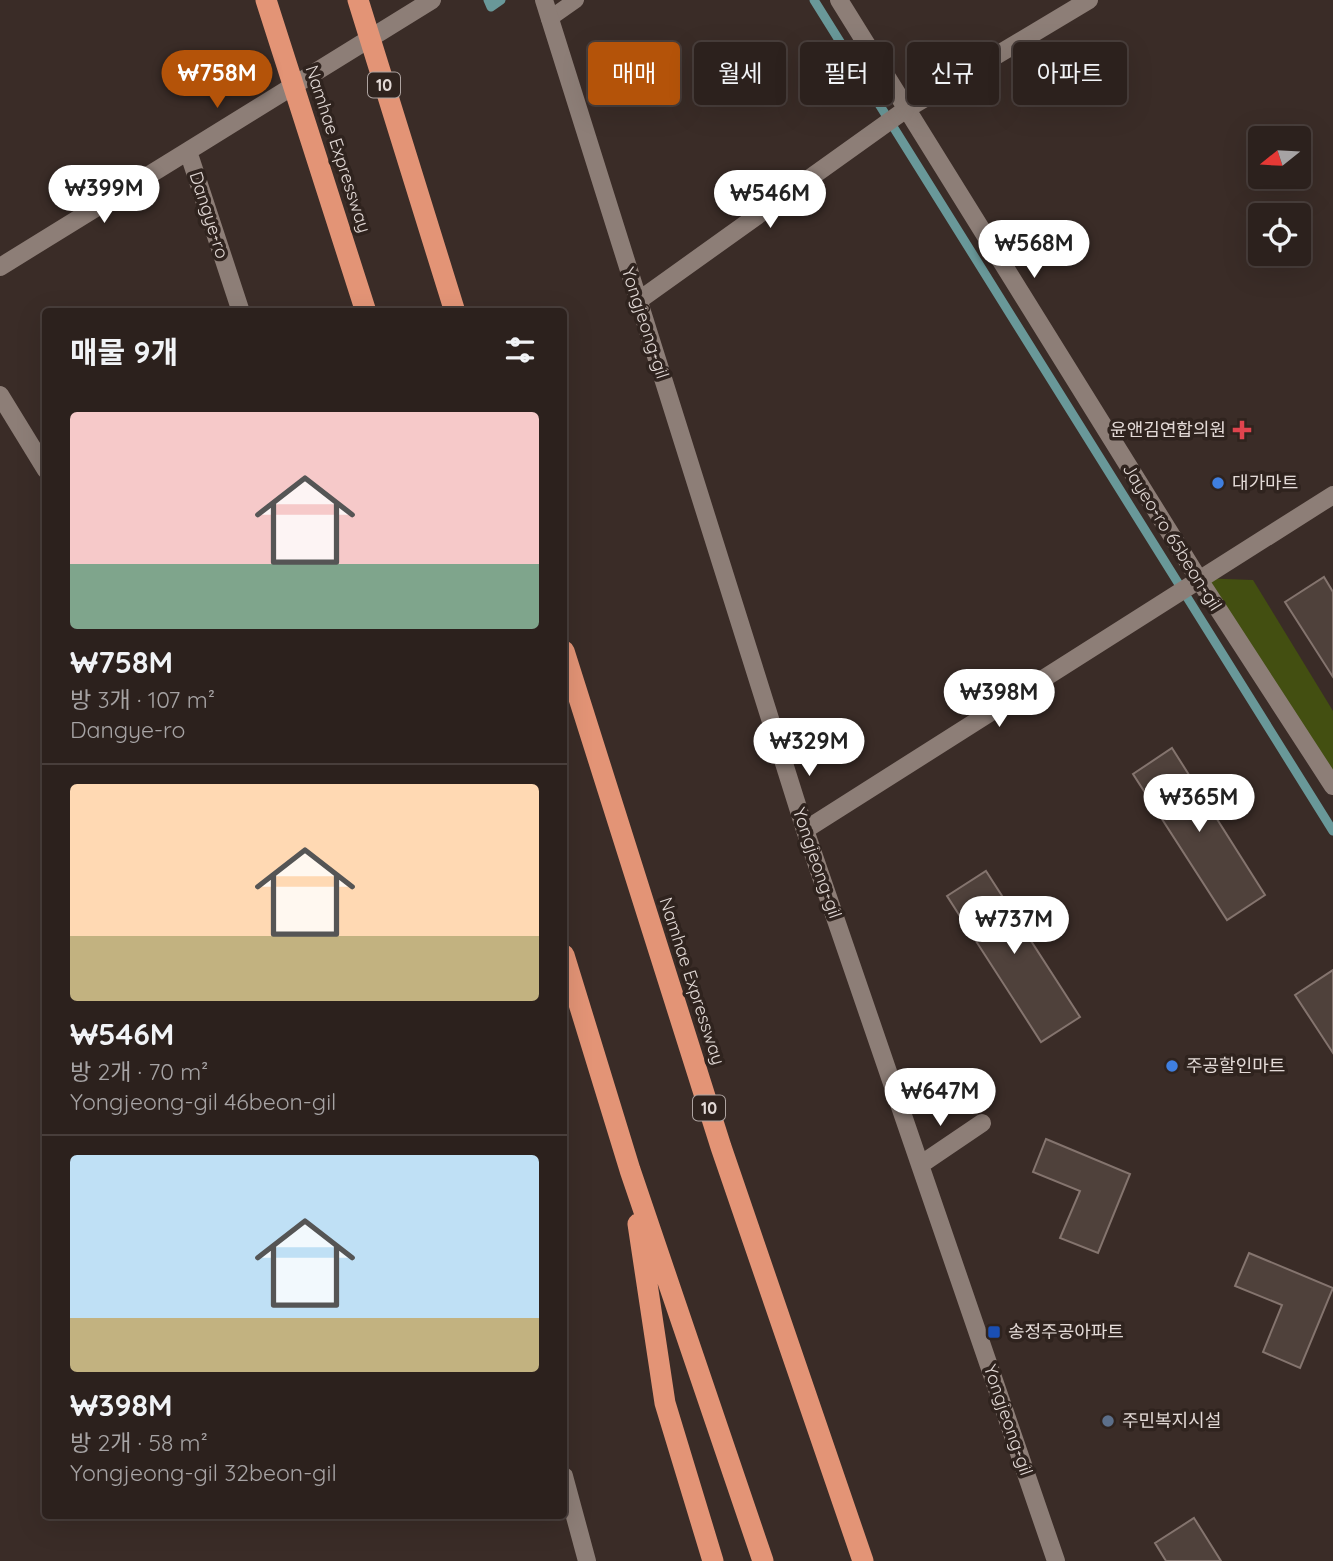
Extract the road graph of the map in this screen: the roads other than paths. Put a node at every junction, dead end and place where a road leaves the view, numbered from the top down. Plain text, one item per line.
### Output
1 (358, 0) edge
2 (432, 0) edge
3 (544, 0) edge
4 (576, 0) edge
5 (839, 0) edge
6 (1089, 0) edge
7 (267, 3) edge
8 (549, 19) junction
9 (905, 110) junction
10 (188, 151) junction
11 (0, 267) edge
12 (638, 301) junction
13 (240, 308) edge
14 (365, 308) edge
15 (454, 308) edge
16 (0, 395) edge
17 (42, 463) edge
18 (1333, 495) edge
19 (1198, 578) junction
20 (567, 661) edge
21 (1333, 786) edge
22 (805, 830) junction
23 (567, 965) edge
24 (982, 1123) dead end
25 (920, 1165) junction
26 (630, 1170) junction
27 (567, 1487) edge
28 (587, 1561) edge
29 (713, 1561) edge
30 (763, 1561) edge
31 (863, 1561) edge
32 (1056, 1561) edge

1 - 15 highway, 10
2 - 10 street, Dangye-ro
3 - 8 street, Yongjeong-gil
4 - 8 lane
5 - 9 street, Jayeo-ro 65beon-gil
6 - 9 street
7 - 14 highway, Namhae Expressway
8 - 12 street, Yongjeong-gil
9 - 12 street
9 - 19 street, Jayeo-ro 65beon-gil
10 - 11 street
10 - 13 street, Dangye-ro
12 - 22 street, Yongjeong-gil
16 - 17 street
18 - 19 street
19 - 21 street, Jayeo-ro 65beon-gil
19 - 22 street
20 - 31 highway, Namhae Expressway / 10
22 - 25 street, Yongjeong-gil
23 - 26 highway
24 - 25 street
25 - 32 street, Yongjeong-gil
26 - 29 highway
26 - 30 highway
27 - 28 street

